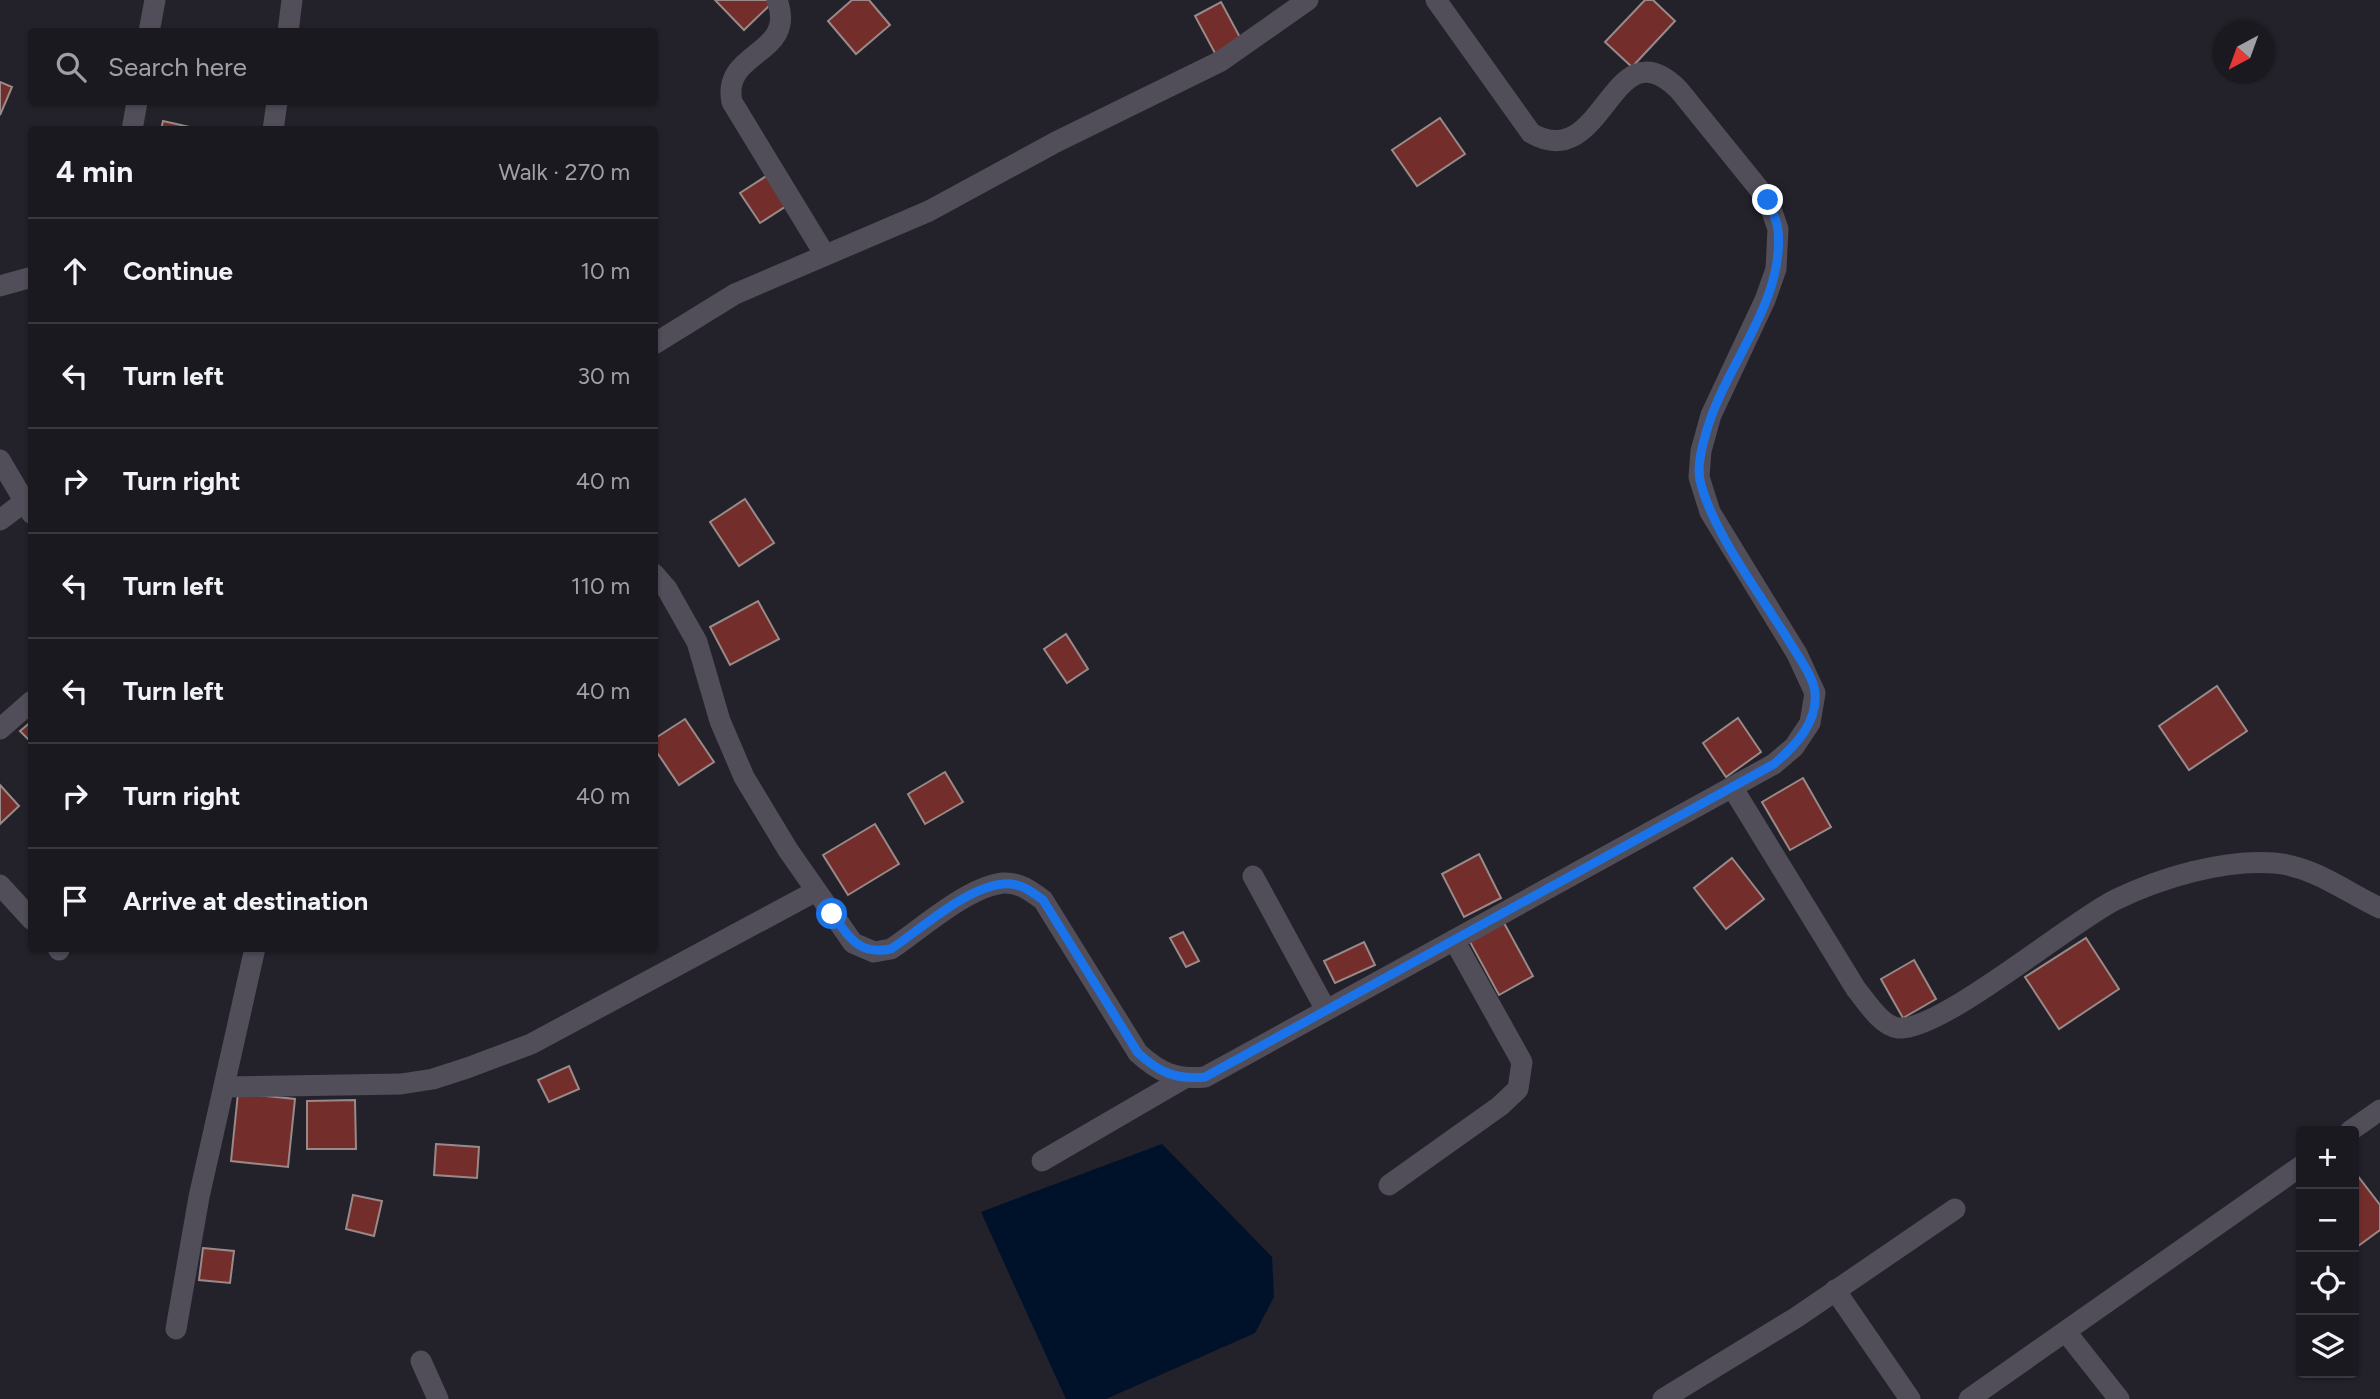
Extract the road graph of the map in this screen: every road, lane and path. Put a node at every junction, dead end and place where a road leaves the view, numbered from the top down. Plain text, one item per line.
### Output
1 (155, 0) edge
2 (292, 0) edge
3 (776, 0) edge
4 (1308, 0) edge
5 (1436, 0) edge
6 (150, 28) edge
7 (288, 28) edge
8 (136, 105) edge
9 (277, 105) edge
10 (133, 126) edge
11 (274, 126) edge
12 (825, 255) junction
13 (28, 278) edge
14 (0, 286) edge
15 (658, 341) edge
16 (0, 460) edge
17 (28, 508) edge
18 (0, 520) edge
19 (658, 579) edge
20 (28, 704) edge
21 (0, 729) edge
22 (1732, 787) junction
23 (1253, 876) dead end
24 (0, 885) edge
25 (816, 891) junction
26 (2380, 908) edge
27 (28, 916) edge
28 (1454, 940) junction
29 (254, 952) edge
30 (1326, 1010) junction
31 (1183, 1079) junction
32 (224, 1087) junction
33 (2380, 1110) edge
34 (2357, 1126) edge
35 (1042, 1161) dead end
36 (2296, 1170) edge
37 (1389, 1185) dead end
38 (1955, 1209) dead end
39 (1835, 1290) junction
40 (176, 1329) dead end
41 (2066, 1332) junction
42 (421, 1361) dead end
43 (438, 1399) edge
44 (1662, 1399) edge
45 (1910, 1399) edge
46 (1969, 1399) edge
47 (2119, 1399) edge

1 - 6 street
2 - 7 street
3 - 12 street
4 - 12 street
5 - 22 street
8 - 10 street
9 - 11 street
12 - 15 street
13 - 14 street
16 - 17 street
17 - 18 street
19 - 25 street
20 - 21 street
22 - 26 street
22 - 28 street
23 - 30 street
24 - 27 street
25 - 31 street
25 - 32 street
28 - 30 street
28 - 37 street
29 - 32 street
30 - 31 street
31 - 35 street
32 - 40 street
33 - 34 street
36 - 41 street
38 - 39 street
39 - 44 street
39 - 45 street
41 - 46 street
41 - 47 street
42 - 43 street

